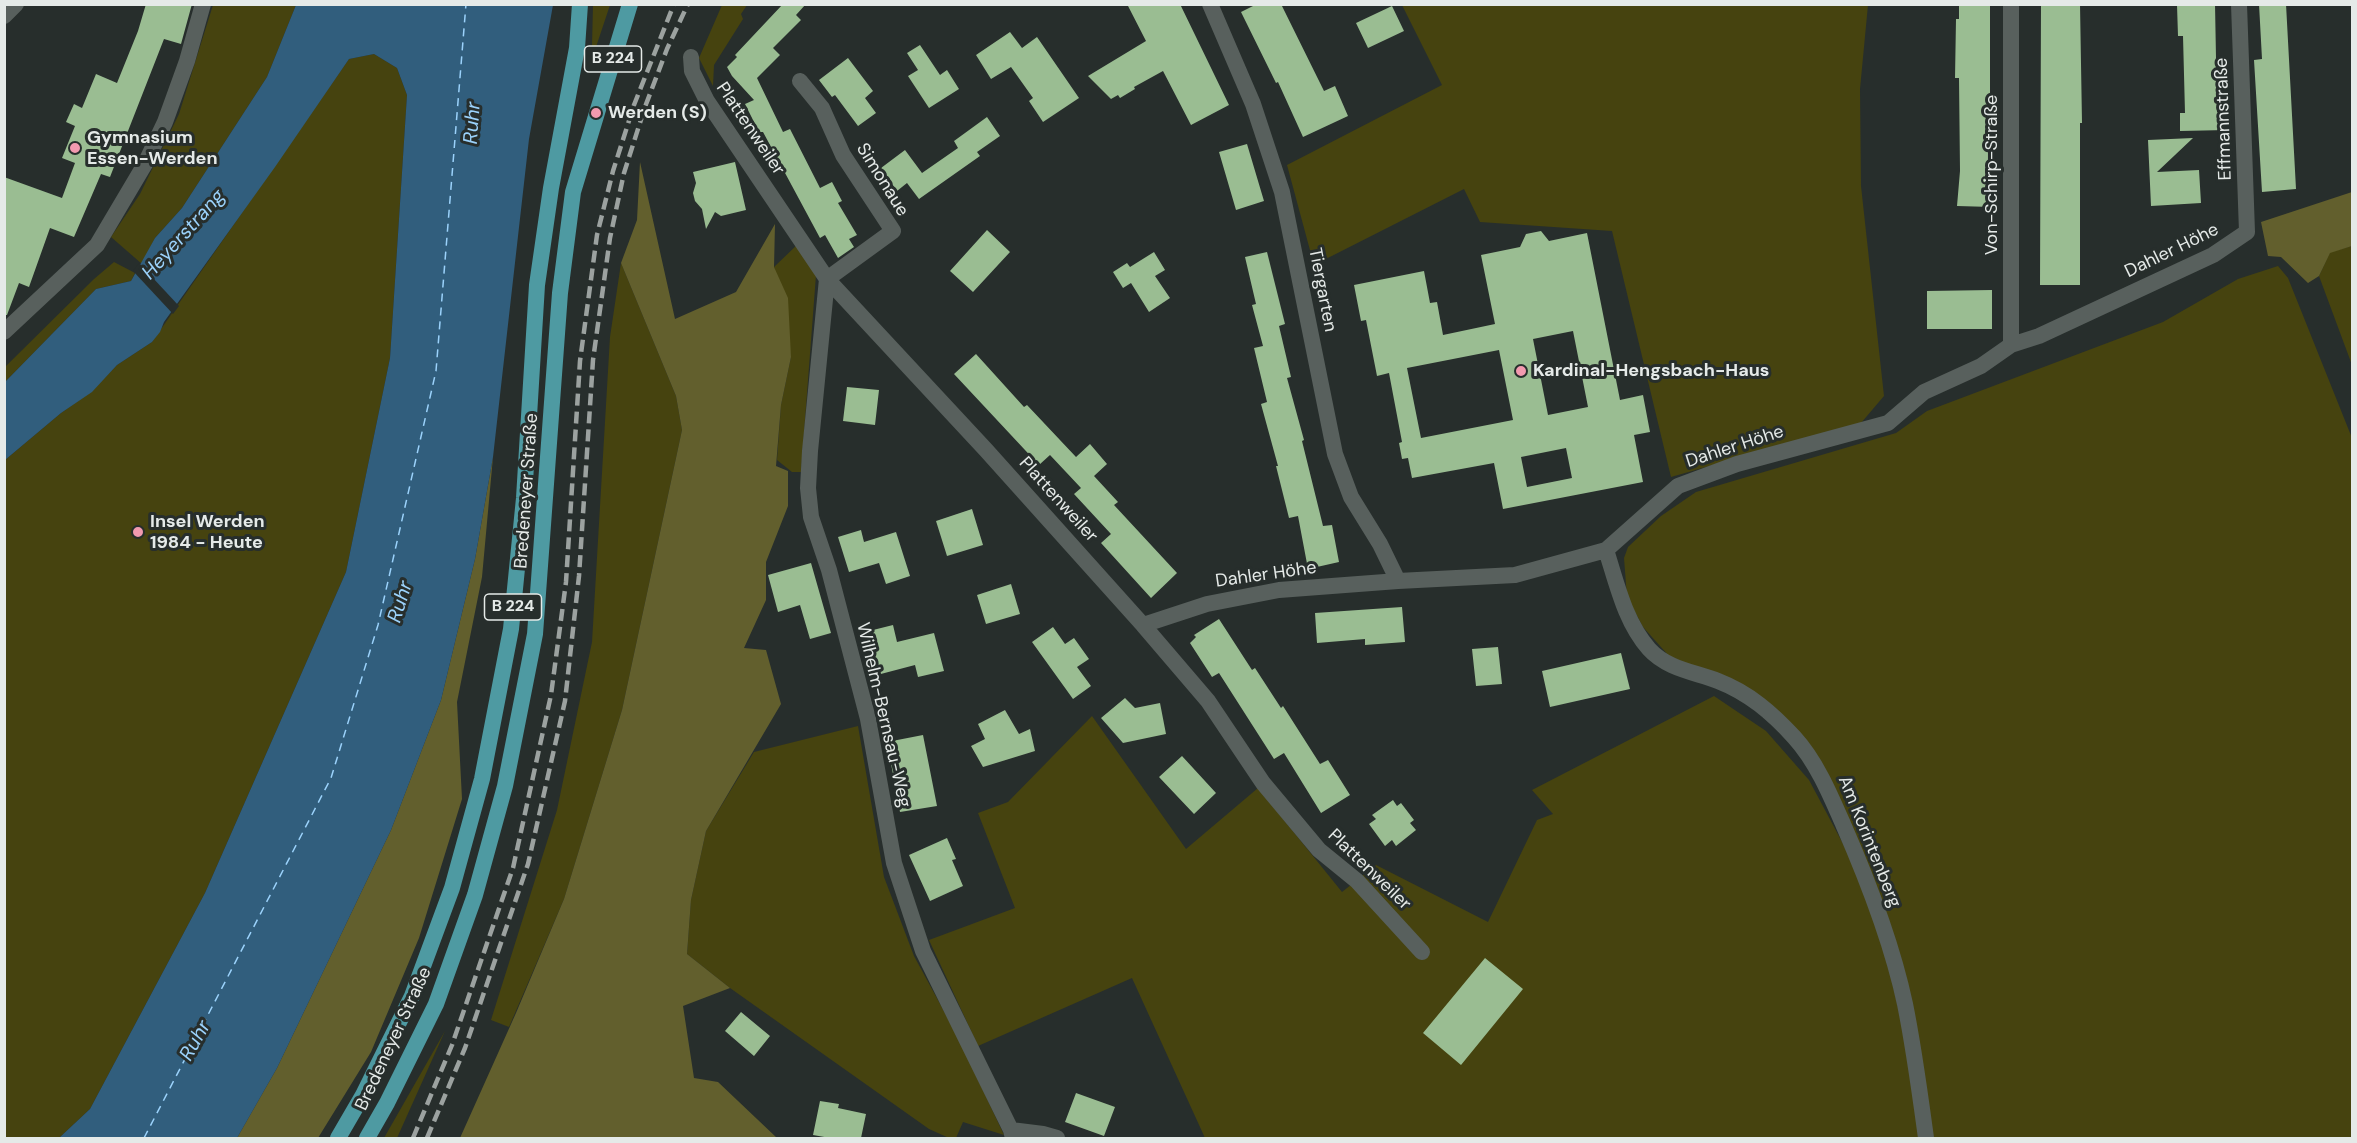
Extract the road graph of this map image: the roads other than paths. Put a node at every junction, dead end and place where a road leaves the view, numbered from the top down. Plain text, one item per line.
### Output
1 (16, 4) edge
2 (203, 4) edge
3 (580, 4) edge
4 (630, 4) edge
5 (1210, 4) edge
6 (2011, 4) edge
7 (2239, 4) edge
8 (4, 16) edge
9 (692, 57) dead end
10 (800, 81) dead end
11 (2247, 232) joint
12 (827, 279) junction
13 (4, 332) edge
14 (2011, 345) junction
15 (1606, 550) junction
16 (1398, 581) junction
17 (1143, 625) junction
18 (1422, 952) dead end
19 (1012, 1134) edge
20 (338, 1138) edge
21 (367, 1138) edge
22 (1056, 1138) edge
23 (1926, 1138) edge

1 - 8 street
2 - 13 street
3 - 20 main road, Bredeneyer Straße / B 224
4 - 21 main road, Bredeneyer Straße / B 224
5 - 16 street, Tiergarten
6 - 14 street, Von-Schirp-Straße
7 - 11 street, Effmannstraße
9 - 12 street, Plattenweiler
10 - 12 street, Simonaue
11 - 14 street, Dahler Höhe
12 - 17 street, Plattenweiler
12 - 19 street, Wilhelm-Bernsau-Weg
14 - 15 street, Dahler Höhe
15 - 16 street, Dahler Höhe
15 - 23 street, Am Korintenberg
16 - 17 street, Dahler Höhe
17 - 18 street, Plattenweiler
19 - 22 street

